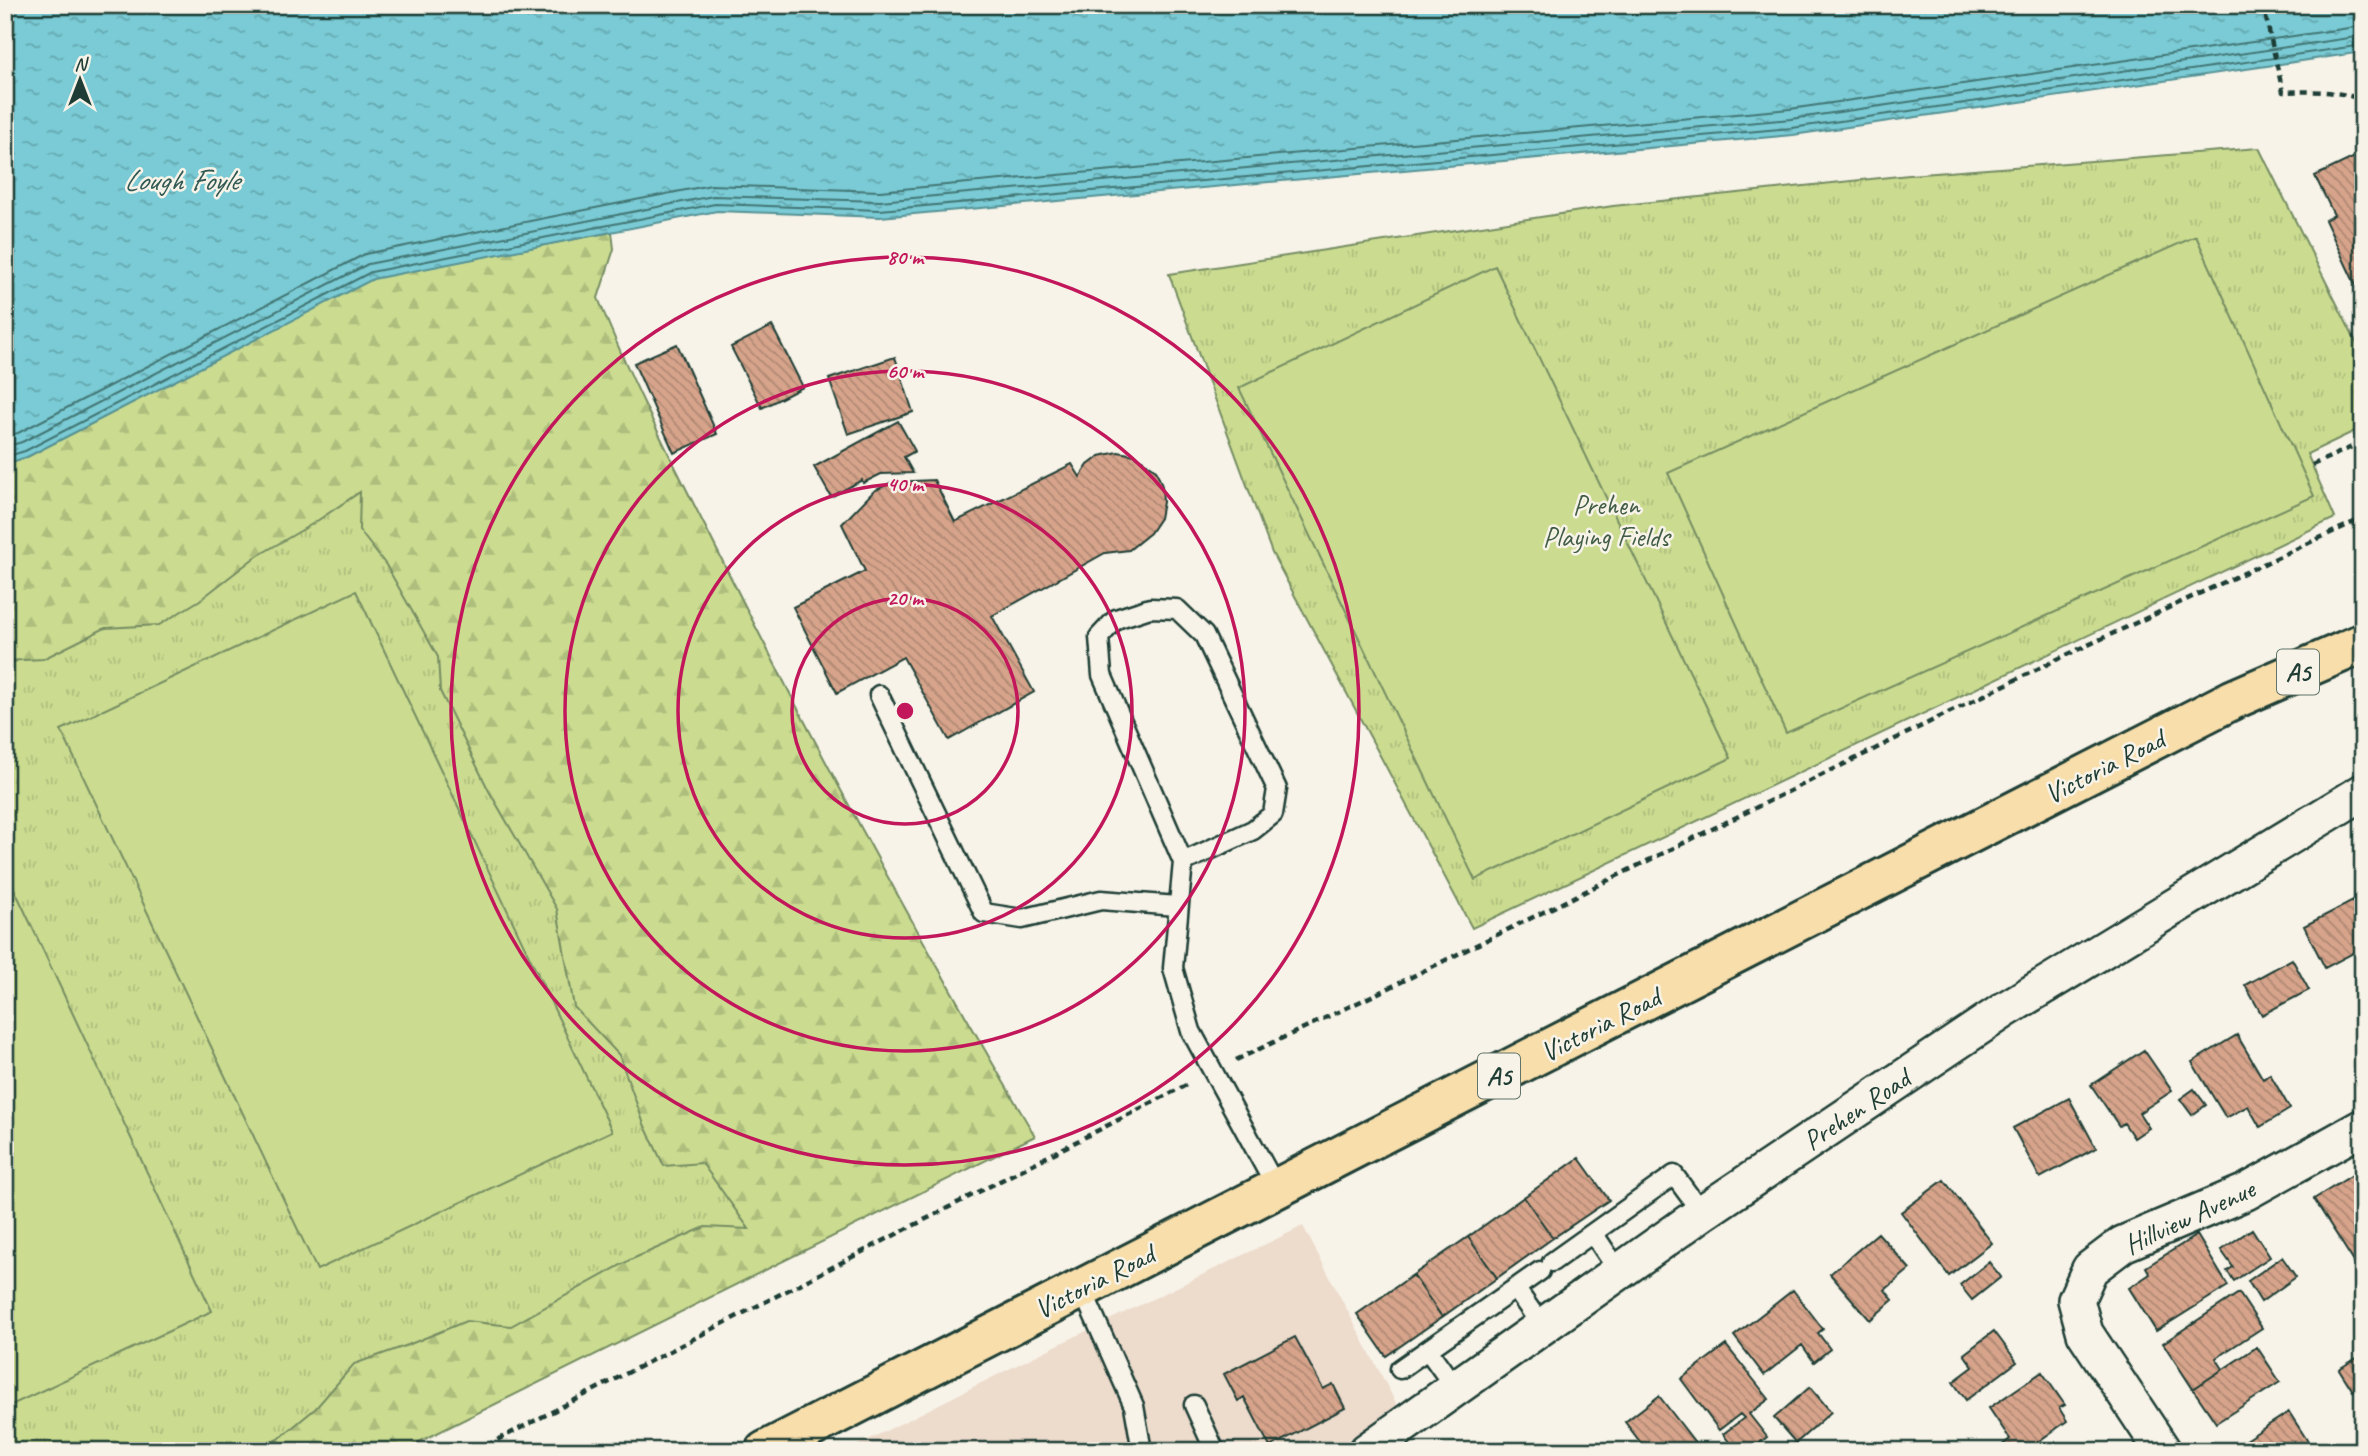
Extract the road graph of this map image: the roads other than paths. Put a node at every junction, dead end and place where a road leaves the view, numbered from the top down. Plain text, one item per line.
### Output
1 (2363, 643) edge
2 (879, 695) dead end
3 (2363, 792) edge
4 (1183, 862) junction
5 (1177, 906) junction
6 (2363, 1126) edge
7 (1277, 1189) junction
8 (1702, 1213) junction
9 (1593, 1233) junction
10 (1619, 1272) junction
11 (1081, 1287) junction
12 (1515, 1288) junction
13 (1542, 1326) junction
14 (1428, 1350) junction
15 (1400, 1369) dead end
16 (1455, 1388) junction
17 (1194, 1405) dead end
18 (765, 1451) edge
19 (1142, 1451) edge
20 (1215, 1451) edge
21 (1367, 1451) edge
22 (2163, 1451) edge

1 - 7 highway, Victoria Road / A5
2 - 5 lane
3 - 8 street, Prehen Road
4 - 4 lane
4 - 5 lane
5 - 7 lane
6 - 22 street, Hillview Avenue
7 - 11 highway, Victoria Road / A5
8 - 9 lane
8 - 10 street, Prehen Road
9 - 10 lane
9 - 12 lane
10 - 13 street, Prehen Road
11 - 18 highway, Victoria Road / A5
11 - 19 lane
12 - 13 lane
12 - 14 lane
13 - 16 street, Prehen Road
14 - 15 lane
14 - 16 lane
16 - 21 street, Prehen Road
17 - 20 lane

